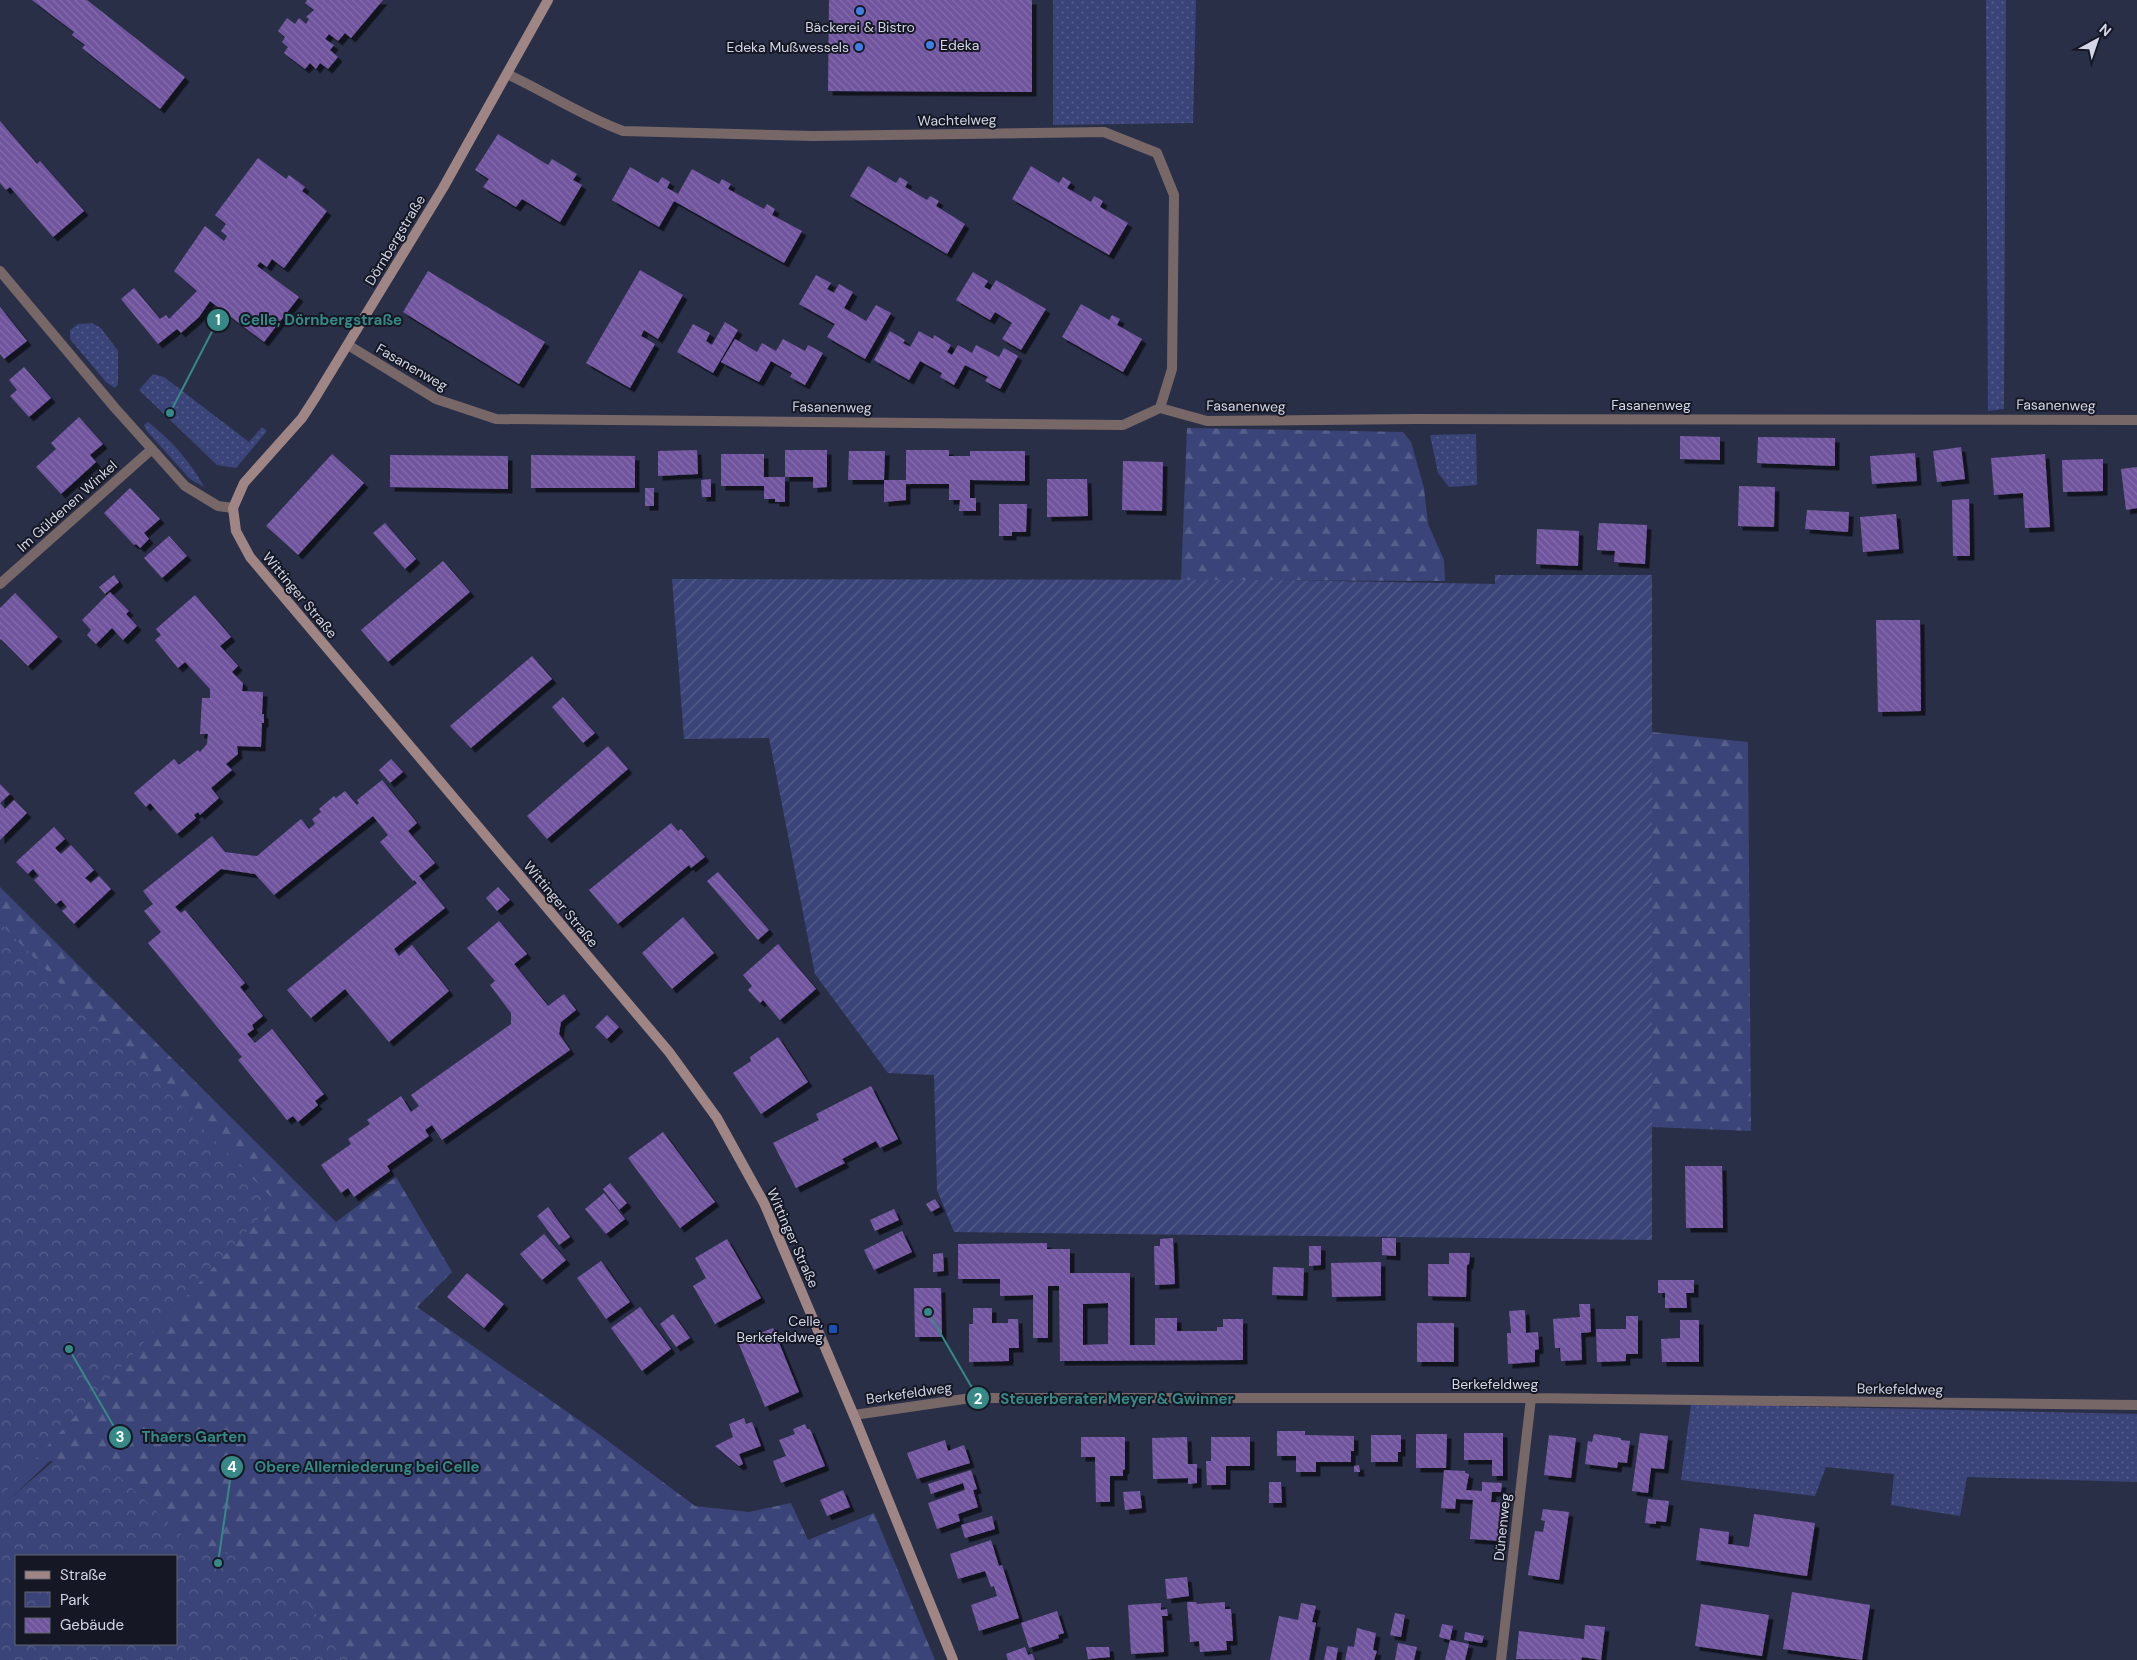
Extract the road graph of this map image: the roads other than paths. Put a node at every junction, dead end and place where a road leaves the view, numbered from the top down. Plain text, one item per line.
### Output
1 (548, 0) edge
2 (507, 74) junction
3 (0, 271) edge
4 (348, 345) junction
5 (1160, 408) junction
6 (2137, 420) edge
7 (152, 449) junction
8 (233, 508) junction
9 (0, 584) edge
10 (1530, 1398) junction
11 (2137, 1405) edge
12 (854, 1415) junction
13 (953, 1660) edge
14 (1501, 1660) edge

1 - 2 main road, Dörnbergstraße
2 - 4 main road, Dörnbergstraße
2 - 5 street, Wachtelweg
3 - 7 street
4 - 5 street, Fasanenweg
4 - 8 main road, Dörnbergstraße
5 - 6 street, Fasanenweg
7 - 8 street
7 - 9 street, Im Güldenen Winkel
8 - 12 main road, Wittinger Straße
10 - 11 street, Berkefeldweg
10 - 12 street, Berkefeldweg
10 - 14 street, Dünenweg
12 - 13 main road, Wittinger Straße

